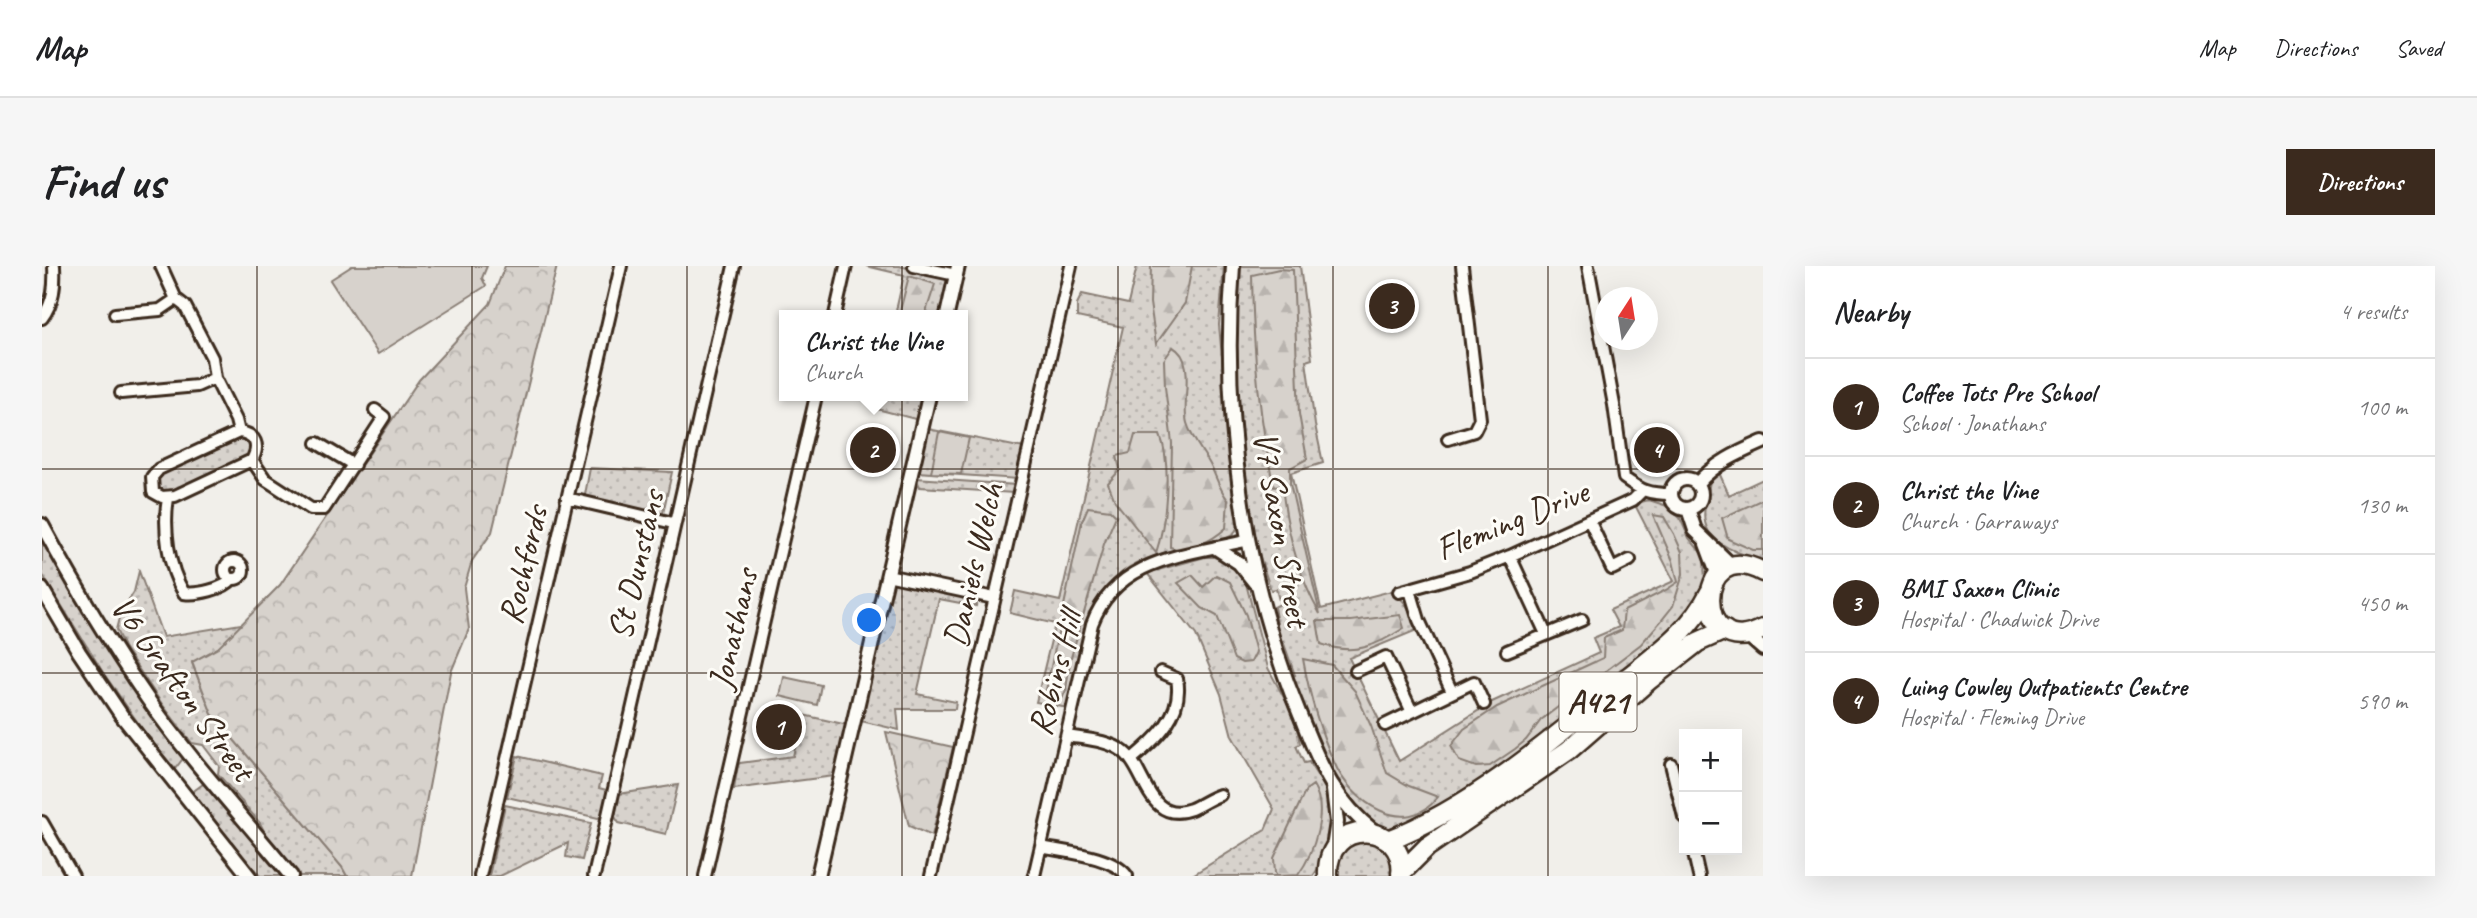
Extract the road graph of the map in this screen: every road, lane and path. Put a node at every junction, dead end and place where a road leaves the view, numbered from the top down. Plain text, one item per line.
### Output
1 (54, 266) edge
2 (161, 266) edge
3 (621, 266) edge
4 (734, 266) edge
5 (846, 266) edge
6 (914, 266) edge
7 (1071, 266) edge
8 (1233, 266) edge
9 (1462, 266) edge
10 (1588, 266) edge
11 (957, 271) edge
12 (176, 299) junction
13 (836, 310) edge
14 (948, 310) edge
15 (116, 314) dead end
16 (42, 318) edge
17 (215, 378) junction
18 (121, 393) dead end
19 (815, 401) edge
20 (928, 401) edge
21 (375, 411) dead end
22 (239, 432) junction
23 (1448, 439) dead end
24 (1763, 442) edge
25 (317, 443) dead end
26 (252, 460) junction
27 (354, 465) junction
28 (1696, 484) junction
29 (1642, 491) junction
30 (1671, 494) junction
31 (168, 498) junction
32 (567, 498) junction
33 (1688, 509) junction
34 (1589, 520) junction
35 (673, 523) junction
36 (42, 525) edge
37 (1249, 540) junction
38 (1216, 548) junction
39 (1510, 556) junction
40 (1630, 561) dead end
41 (1760, 568) edge
42 (887, 575) junction
43 (232, 579) dead end
44 (1720, 579) junction
45 (42, 589) edge
46 (1260, 589) junction
47 (995, 598) junction
48 (1582, 620) dead end
49 (1725, 630) junction
50 (1755, 632) edge
51 (1546, 634) junction
52 (1763, 649) edge
53 (1507, 651) dead end
54 (1356, 671) dead end
55 (1160, 672) dead end
56 (1452, 692) junction
57 (1484, 704) dead end
58 (1412, 712) junction
59 (1385, 725) dead end
60 (1067, 736) junction
61 (1132, 759) junction
62 (1671, 764) dead end
63 (1333, 790) junction
64 (1220, 794) dead end
65 (1679, 797) edge
66 (1476, 803) junction
67 (42, 822) edge
68 (1382, 837) junction
69 (1041, 847) junction
70 (1694, 855) edge
71 (1327, 866) edge
72 (1127, 869) edge
73 (1401, 874) edge
74 (73, 876) edge
75 (249, 876) edge
76 (291, 876) edge
77 (480, 876) edge
78 (594, 876) edge
79 (705, 876) edge
80 (818, 876) edge
81 (930, 876) edge
82 (1034, 876) edge
83 (1699, 876) edge

1 - 16 street
2 - 12 street
3 - 32 street, Rochfords
4 - 35 street, St Dunstans
5 - 13 street
6 - 11 street
7 - 47 street, Daniels Welch
8 - 37 street, V7 Saxon Street
9 - 23 street
10 - 29 street
11 - 14 street
12 - 15 street
12 - 17 street
17 - 18 street
17 - 22 street
19 - 79 street, Jonathans
20 - 42 street
21 - 27 street
22 - 26 street
22 - 31 street
24 - 28 street
25 - 27 street
26 - 27 street
26 - 31 street
28 - 30 street
28 - 33 street
29 - 30 street
29 - 34 street, Fleming Drive
30 - 33 street
31 - 43 street
32 - 35 street
32 - 77 street, Rochfords
33 - 44 street
34 - 39 street, Fleming Drive
34 - 40 street
35 - 78 street, St Dunstans
36 - 76 street, V6 Grafton Street
37 - 38 street, Robins Hill
37 - 46 street, V7 Saxon Street
38 - 46 street
38 - 60 street, Robins Hill
39 - 51 street
39 - 56 street, Fleming Drive
41 - 44 highway
42 - 47 street
42 - 80 street
44 - 49 highway
44 - 66 highway, A421
45 - 75 street, V6 Grafton Street
46 - 63 street, V7 Saxon Street
47 - 81 street, Daniels Welch
48 - 51 street
49 - 50 highway
49 - 66 highway, A421
50 - 52 street
51 - 53 street
54 - 58 street
55 - 61 street
56 - 57 street
56 - 58 street
58 - 59 street
60 - 61 street
60 - 69 street, Robins Hill
61 - 64 street
62 - 65 street
63 - 68 street, V7 Saxon Street
63 - 71 street, V7 Saxon Street
66 - 68 highway, A421
66 - 73 highway, A421
67 - 74 street
68 - 71 highway, A421
68 - 73 highway, A421
69 - 72 street
69 - 82 street, Robins Hill
70 - 83 street

